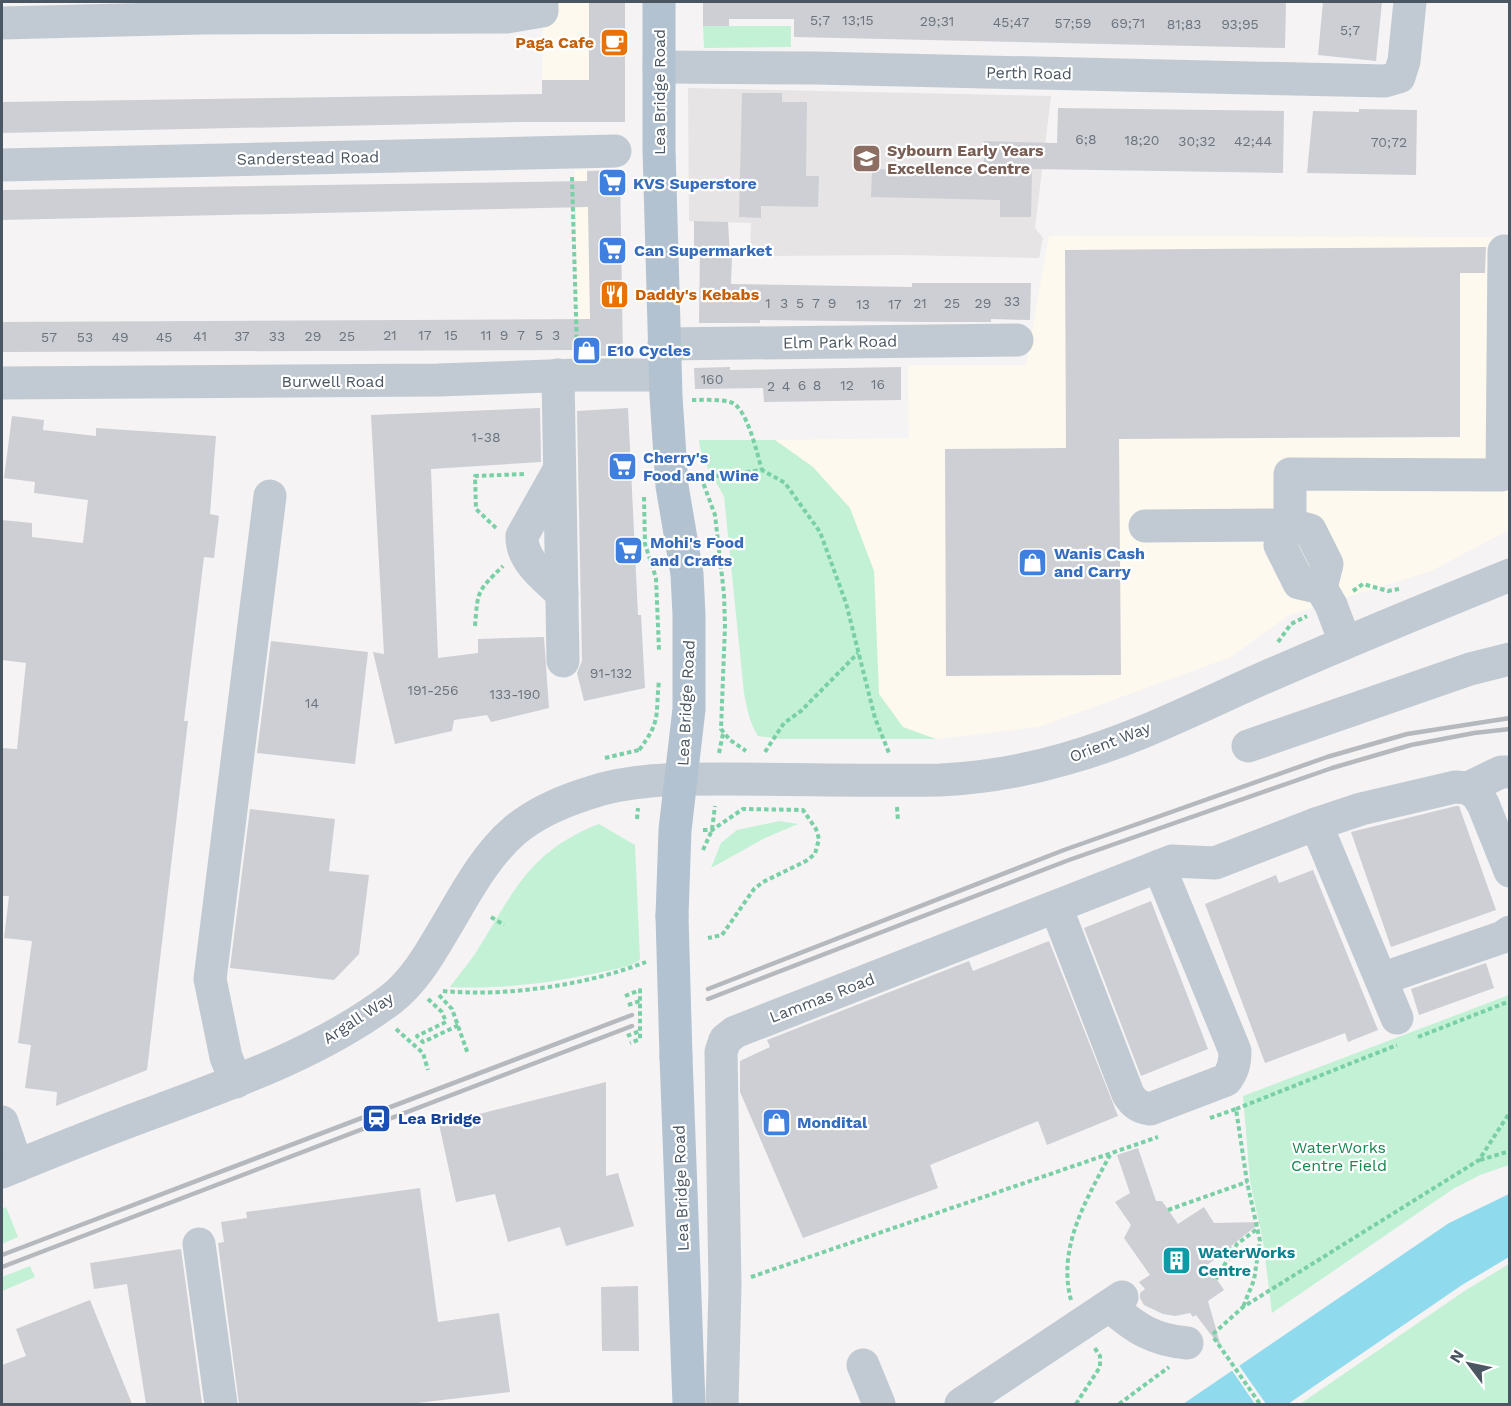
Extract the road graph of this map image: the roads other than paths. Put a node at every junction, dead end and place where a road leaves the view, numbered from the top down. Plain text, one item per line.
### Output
1 (542, 2) edge
2 (659, 2) edge
3 (1410, 2) edge
4 (2, 23) edge
5 (659, 68) junction
6 (615, 151) dead end
7 (2, 165) edge
8 (1504, 251) dead end
9 (1017, 340) dead end
10 (664, 360) junction
11 (568, 375) junction
12 (2, 383) edge
13 (560, 469) junction
14 (270, 496) dead end
15 (1290, 525) junction
16 (1145, 526) dead end
17 (1509, 575) edge
18 (562, 594) junction
19 (1346, 642) junction
20 (1509, 659) edge
21 (563, 662) dead end
22 (1248, 746) dead end
23 (1509, 772) edge
24 (682, 779) junction
25 (1468, 788) junction
26 (1316, 824) junction
27 (1159, 866) junction
28 (1509, 872) edge
29 (1056, 907) junction
30 (1509, 932) edge
31 (1381, 979) junction
32 (1403, 1034) road end
33 (236, 1082) junction
34 (2, 1122) edge
35 (9, 1169) edge
36 (199, 1244) dead end
37 (1196, 1347) road end
38 (863, 1365) dead end
39 (221, 1404) edge
40 (689, 1404) edge
41 (722, 1404) edge
42 (879, 1404) edge
43 (961, 1404) edge

1 - 4 street
2 - 5 main road, Lea Bridge Road
3 - 5 street, Perth Road
5 - 10 main road, Lea Bridge Road
6 - 7 street, Sanderstead Road
8 - 15 street
9 - 10 street, Elm Park Road
10 - 11 street, Burwell Road
10 - 24 main road, Lea Bridge Road
11 - 12 street, Burwell Road
11 - 13 street
13 - 18 street
13 - 18 street
14 - 33 street
15 - 16 street
15 - 19 street
17 - 19 street, Orient Way
18 - 21 street
19 - 24 street, Orient Way
20 - 22 street
23 - 25 street
24 - 33 street, Argall Way
24 - 40 main road, Lea Bridge Road, bridge
25 - 26 street, Lammas Road
25 - 28 street
26 - 27 street, Lammas Road
26 - 31 street
27 - 29 street, Lammas Road
27 - 29 street
29 - 41 street, Lammas Road
30 - 31 street
31 - 32 street
33 - 35 street, Argall Way
34 - 35 street
36 - 39 street
37 - 43 street
38 - 42 street

